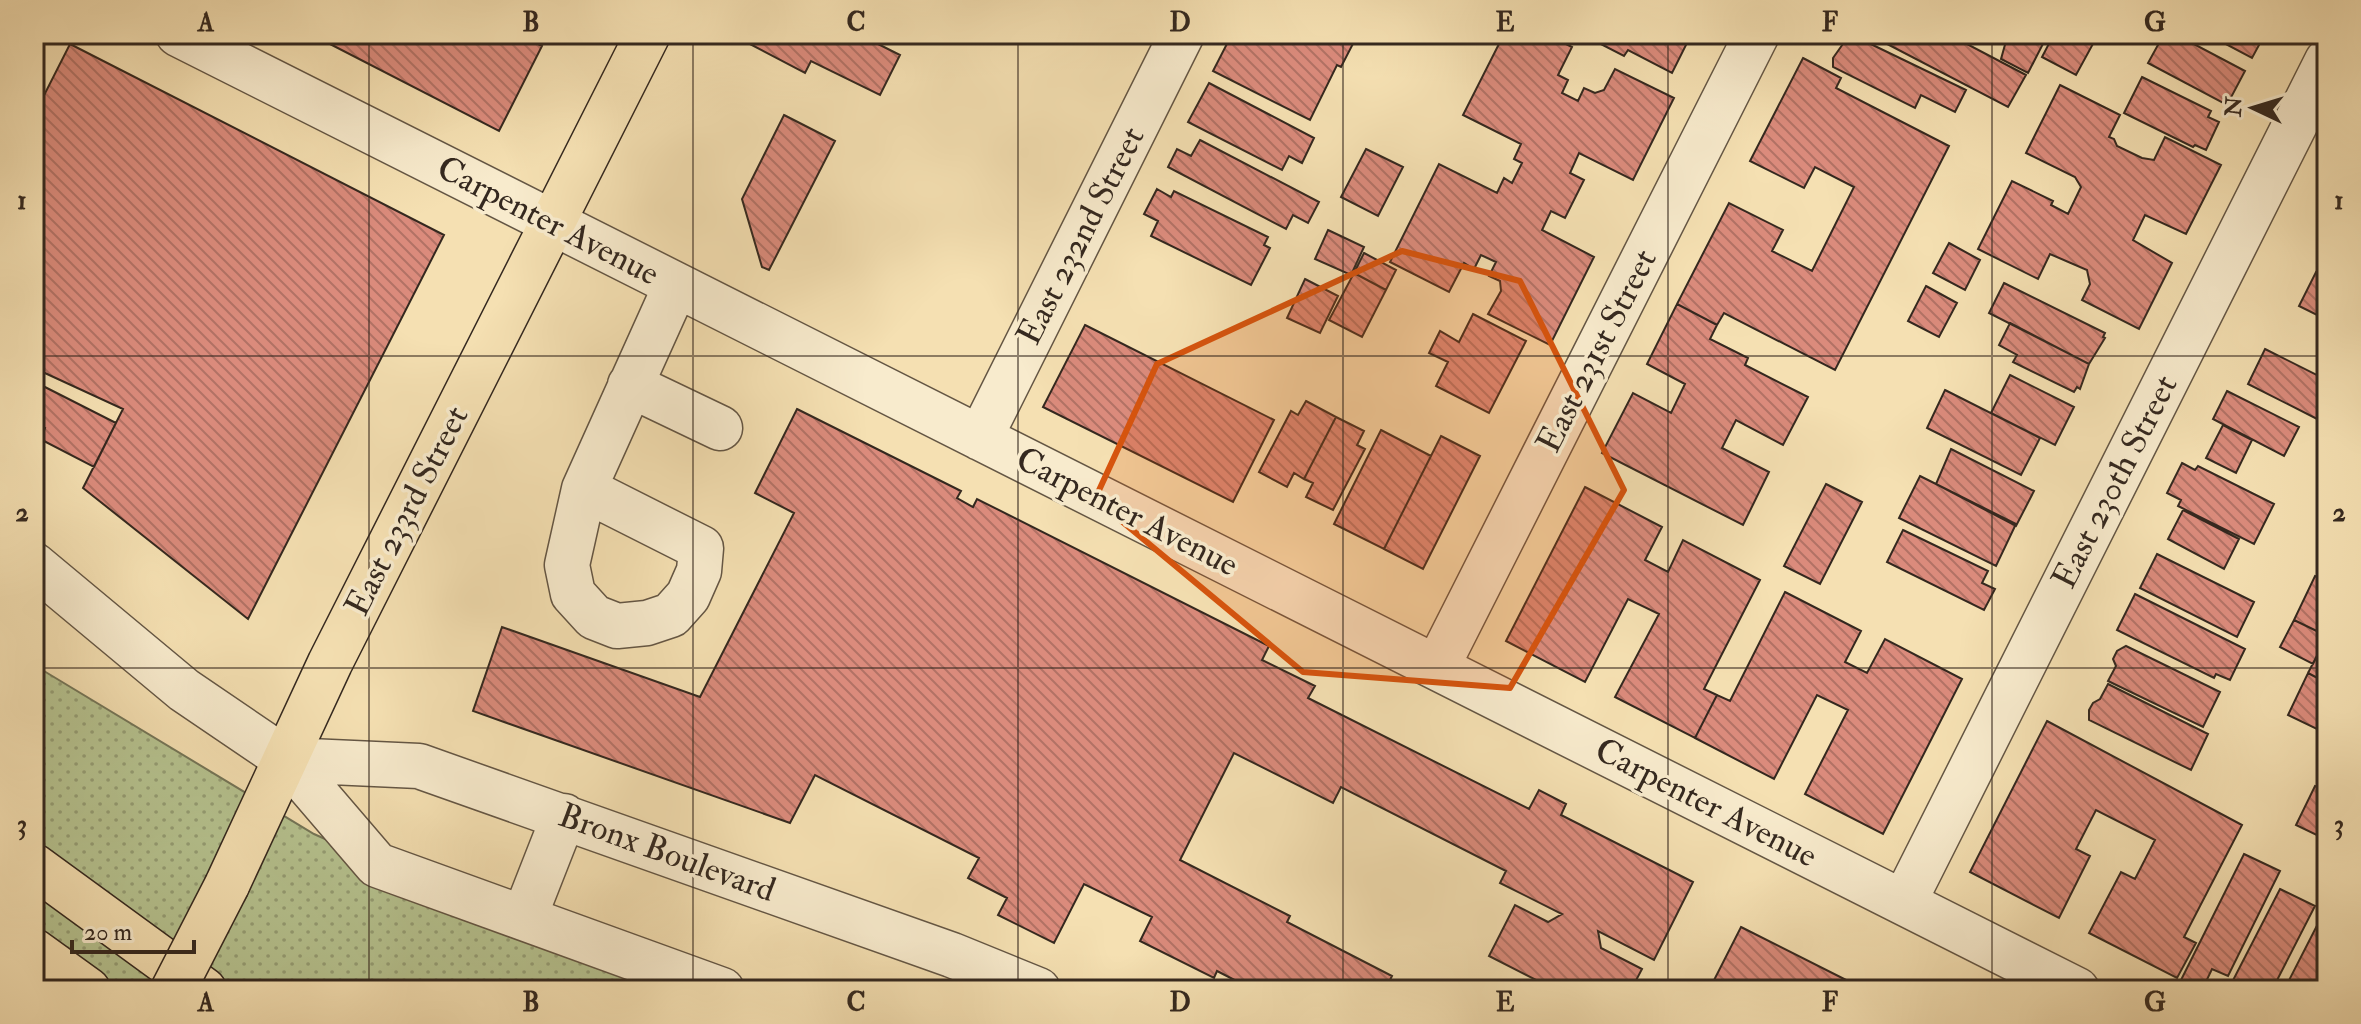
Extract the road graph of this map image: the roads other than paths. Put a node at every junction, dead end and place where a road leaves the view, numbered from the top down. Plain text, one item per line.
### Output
1 (178, 34) edge
2 (648, 34) edge
3 (1182, 34) edge
4 (1757, 34) edge
5 (2327, 61) edge
6 (552, 224) junction
7 (676, 285) junction
8 (630, 385) junction
9 (720, 428) dead end
10 (980, 438) junction
11 (584, 489) dead end
12 (34, 565) edge
13 (1437, 667) junction
14 (287, 760) junction
15 (564, 816) junction
16 (34, 866) edge
17 (1904, 902) junction
18 (524, 918) junction
19 (34, 951) edge
20 (88, 990) edge
21 (173, 990) edge
22 (204, 990) edge
23 (722, 990) edge
24 (1038, 990) edge
25 (2077, 990) edge

1 - 6 street, Carpenter Avenue
2 - 6 main road, East 233rd Street
3 - 10 street, East 232nd Street
4 - 13 street, East 231st Street
5 - 17 street, East 230th Street
6 - 7 street, Carpenter Avenue
6 - 14 main road, East 233rd Street
7 - 8 street
7 - 10 street, Carpenter Avenue
8 - 9 street
8 - 11 street
10 - 13 street, Carpenter Avenue
12 - 14 street
13 - 17 street, Carpenter Avenue
14 - 15 street, Bronx Boulevard
14 - 18 street
14 - 21 main road, East 233rd Street, bridge
15 - 18 street
15 - 24 street, Bronx Boulevard
16 - 22 main road
17 - 25 street, Carpenter Avenue
18 - 23 street
19 - 20 main road

